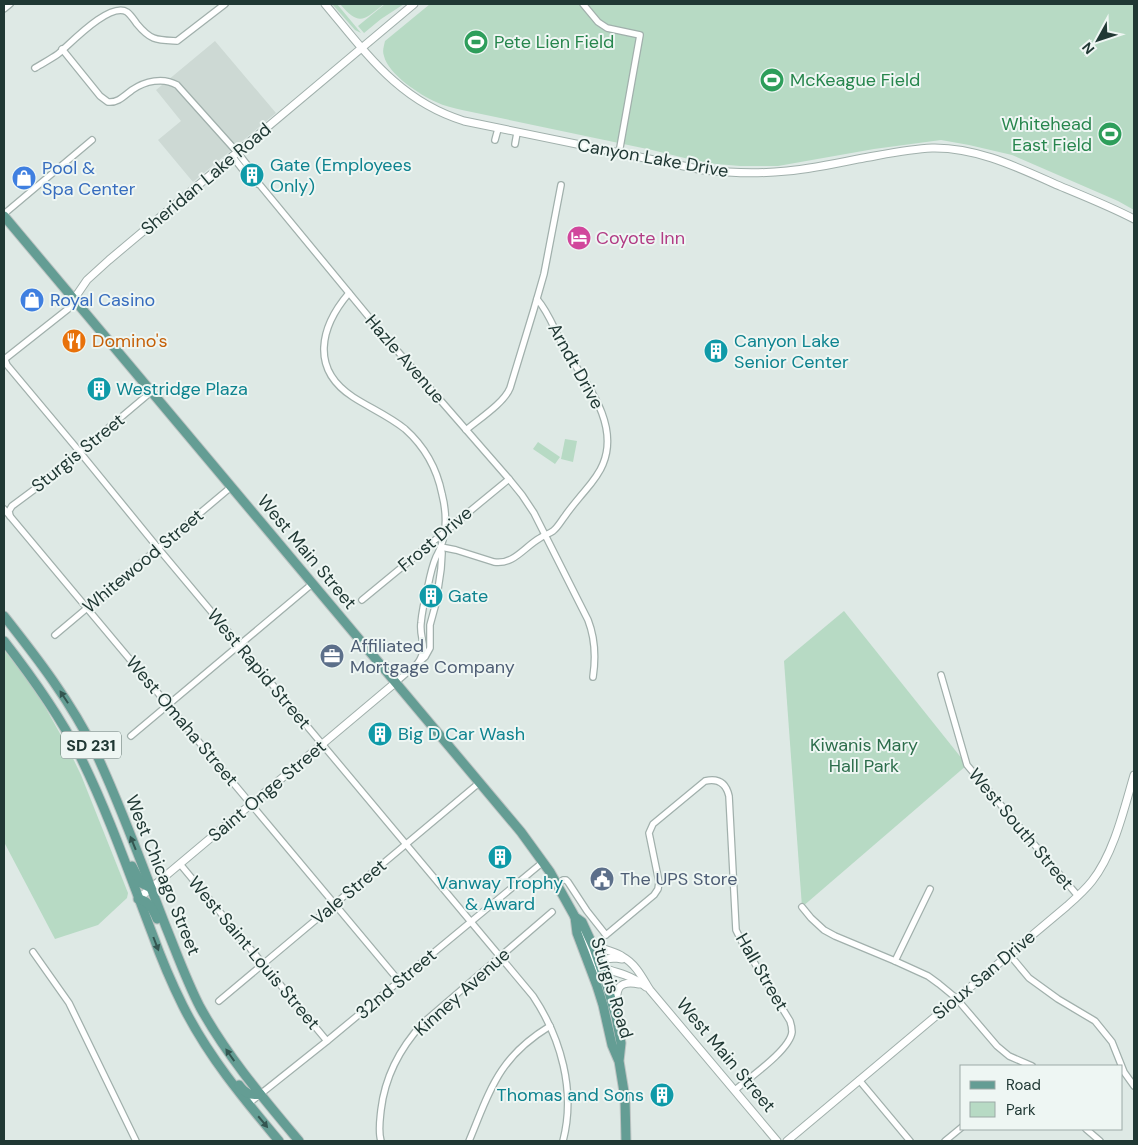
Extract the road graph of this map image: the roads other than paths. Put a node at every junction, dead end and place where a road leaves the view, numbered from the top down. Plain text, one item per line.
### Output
1 (10, 4) edge
2 (225, 4) edge
3 (325, 4) edge
4 (414, 4) edge
5 (583, 4) edge
6 (4, 9) edge
7 (362, 48) junction
8 (62, 49) junction
9 (35, 68) dead end
10 (498, 129) junction
11 (517, 133) junction
12 (92, 140) dead end
13 (495, 140) dead end
14 (515, 144) dead end
15 (619, 153) junction
16 (234, 154) junction
17 (561, 185) dead end
18 (4, 215) edge
19 (1134, 220) edge
20 (349, 293) junction
21 (74, 299) junction
22 (537, 299) junction
23 (5, 360) joint
24 (151, 392) junction
25 (466, 430) junction
26 (80, 452) junction
27 (509, 479) junction
28 (231, 487) junction
29 (4, 508) edge
30 (10, 516) junction
31 (444, 532) junction
32 (546, 535) junction
33 (441, 547) junction
34 (158, 548) junction
35 (312, 584) junction
36 (362, 600) dead end
37 (88, 608) junction
38 (4, 616) edge
39 (55, 635) dead end
40 (4, 642) edge
41 (239, 646) junction
42 (418, 663) junction
43 (940, 675) dead end
44 (593, 676) dead end
45 (396, 683) junction
46 (168, 704) junction
47 (131, 736) dead end
48 (322, 745) junction
49 (1134, 775) edge
50 (479, 783) junction
51 (98, 796) junction
52 (1131, 797) edge
53 (252, 804) junction
54 (406, 844) junction
55 (543, 862) junction
56 (180, 864) junction
57 (557, 884) junction
58 (151, 888) junction
59 (930, 890) dead end
60 (1078, 896) junction
61 (138, 899) junction
62 (335, 904) junction
63 (802, 906) dead end
64 (587, 911) junction
65 (552, 912) dead end
66 (575, 921) junction
67 (471, 922) junction
68 (587, 932) junction
69 (33, 952) dead end
70 (1009, 954) junction
71 (501, 957) junction
72 (895, 961) junction
73 (630, 962) junction
74 (263, 964) junction
75 (599, 965) junction
76 (594, 978) junction
77 (399, 981) junction
78 (642, 984) junction
79 (650, 990) junction
80 (196, 997) junction
81 (956, 998) junction
82 (219, 1000) dead end
83 (616, 1016) junction
84 (550, 1026) junction
85 (327, 1041) junction
86 (209, 1052) junction
87 (619, 1061) junction
88 (1030, 1065) edge
89 (1121, 1065) edge
90 (1123, 1070) edge
91 (859, 1080) junction
92 (1134, 1086) edge
93 (735, 1090) junction
94 (260, 1094) junction
95 (248, 1104) junction
96 (960, 1129) edge
97 (1087, 1130) edge
98 (136, 1141) edge
99 (279, 1141) edge
100 (298, 1141) edge
101 (381, 1141) edge
102 (469, 1141) edge
103 (564, 1141) edge
104 (626, 1141) edge
105 (777, 1141) edge
106 (787, 1141) edge
107 (910, 1141) edge
108 (945, 1141) edge
109 (1100, 1141) edge

1 - 6 street
2 - 8 street
3 - 7 street, Canyon Lake Drive
4 - 7 street, Sheridan Lake Road
5 - 15 street
7 - 10 street, Canyon Lake Drive
7 - 16 street, Sheridan Lake Road
8 - 9 street
8 - 16 street, Hazle Avenue
10 - 11 street, Canyon Lake Drive
10 - 13 street
11 - 14 street
11 - 15 street, Canyon Lake Drive
12 - 18 street
15 - 19 street, Canyon Lake Drive
16 - 20 street, Hazle Avenue
16 - 21 street, Sheridan Lake Road
17 - 22 street
18 - 21 main road, West Main Street
20 - 25 street, Hazle Avenue
20 - 31 street
21 - 23 street, Sheridan Lake Road
21 - 24 main road, West Main Street
22 - 25 street
22 - 32 street, Arndt Drive
23 - 26 street, West Rapid Street
24 - 26 street, Sturgis Street
24 - 28 main road, West Main Street
25 - 27 street, Hazle Avenue
26 - 30 street, Sturgis Street
26 - 34 street, West Rapid Street
27 - 31 street, Frost Drive
27 - 32 street, Hazle Avenue
28 - 34 street, Whitewood Street
28 - 35 main road, West Main Street
29 - 30 street, West Omaha Street
30 - 37 street, West Omaha Street
31 - 33 street
31 - 36 street, Frost Drive
32 - 33 street, Arndt Drive
32 - 44 street, Hazle Avenue
33 - 42 street
33 - 42 street
34 - 37 street, Whitewood Street
34 - 41 street, West Rapid Street
35 - 41 street
35 - 45 main road, West Main Street
37 - 39 street, Whitewood Street
37 - 46 street, West Omaha Street
58 -> 38 main road, West Chicago Street / SD 231
40 - 51 main road, West Chicago Street / SD 231
41 - 46 street
41 - 48 street, West Rapid Street
42 - 45 street
43 - 60 street, West South Street
45 - 48 street, Saint Onge Street
45 - 50 main road, West Main Street
46 - 47 street
46 - 53 street, West Omaha Street
48 - 53 street, Saint Onge Street
48 - 54 street, West Rapid Street
49 - 52 street, Sioux San Drive
50 - 54 street, Vale Street
50 - 55 main road, West Main Street
51 - 58 main road
51 - 61 main road, West Chicago Street / SD 231
52 - 60 street, Sioux San Drive
53 - 56 street, Saint Onge Street
53 - 62 street, West Omaha Street
54 - 62 street, Vale Street
54 - 67 street, West Rapid Street
55 - 57 main road, West Main Street
55 - 67 street, 32nd Street
56 - 58 street, Saint Onge Street
56 - 74 street, West Saint Louis Street
57 - 64 street, Hall Street
57 - 66 main road, West Main Street
58 - 61 street, Saint Onge Street
58 - 80 main road, West Chicago Street / SD 231
59 - 72 street
60 - 70 street, Sioux San Drive
61 - 80 main road
61 -> 86 main road, West Chicago Street / SD 231
62 - 74 street, Vale Street
62 - 77 street, West Omaha Street
63 - 72 street
64 - 66 street
64 - 93 street, Hall Street
65 - 71 street, Kinney Avenue
66 - 68 main road, West Main Street
66 - 75 street, West Main Street
66 - 76 main road, Sturgis Road
67 - 71 street, West Rapid Street
67 - 77 street, 32nd Street
68 - 73 street, West Main Street
68 - 75 main road, Sturgis Road
69 - 98 street
70 - 81 street, Sioux San Drive
70 - 89 street
71 - 84 street, West Rapid Street
71 - 101 street, Kinney Avenue
72 - 81 street
73 - 75 street
73 - 79 street, West Main Street
74 - 82 street, Vale Street
74 - 85 street, West Saint Louis Street
75 - 76 street
75 - 78 street, West Main Street
75 - 83 main road, Sturgis Road
76 - 87 main road, Sturgis Road
77 - 85 street, 32nd Street
78 - 79 street, West Main Street
78 - 83 street
79 - 93 street, West Main Street
94 -> 80 main road, West Chicago Street / SD 231
81 - 88 street
81 - 91 street, Sioux San Drive
83 - 87 main road, Sturgis Road
84 - 102 street
84 - 103 street, West Rapid Street
85 - 94 street, 32nd Street
86 - 94 main road
86 - 95 main road, West Chicago Street / SD 231
87 - 104 main road, Sturgis Road
90 - 92 street
91 - 106 street, Sioux San Drive
91 - 107 street
93 - 105 street, West Main Street
94 - 95 street, 32nd Street
94 - 100 main road, West Chicago Street / SD 231
95 -> 99 main road, West Chicago Street / SD 231
95 - 100 main road
96 - 108 street
97 - 109 street

